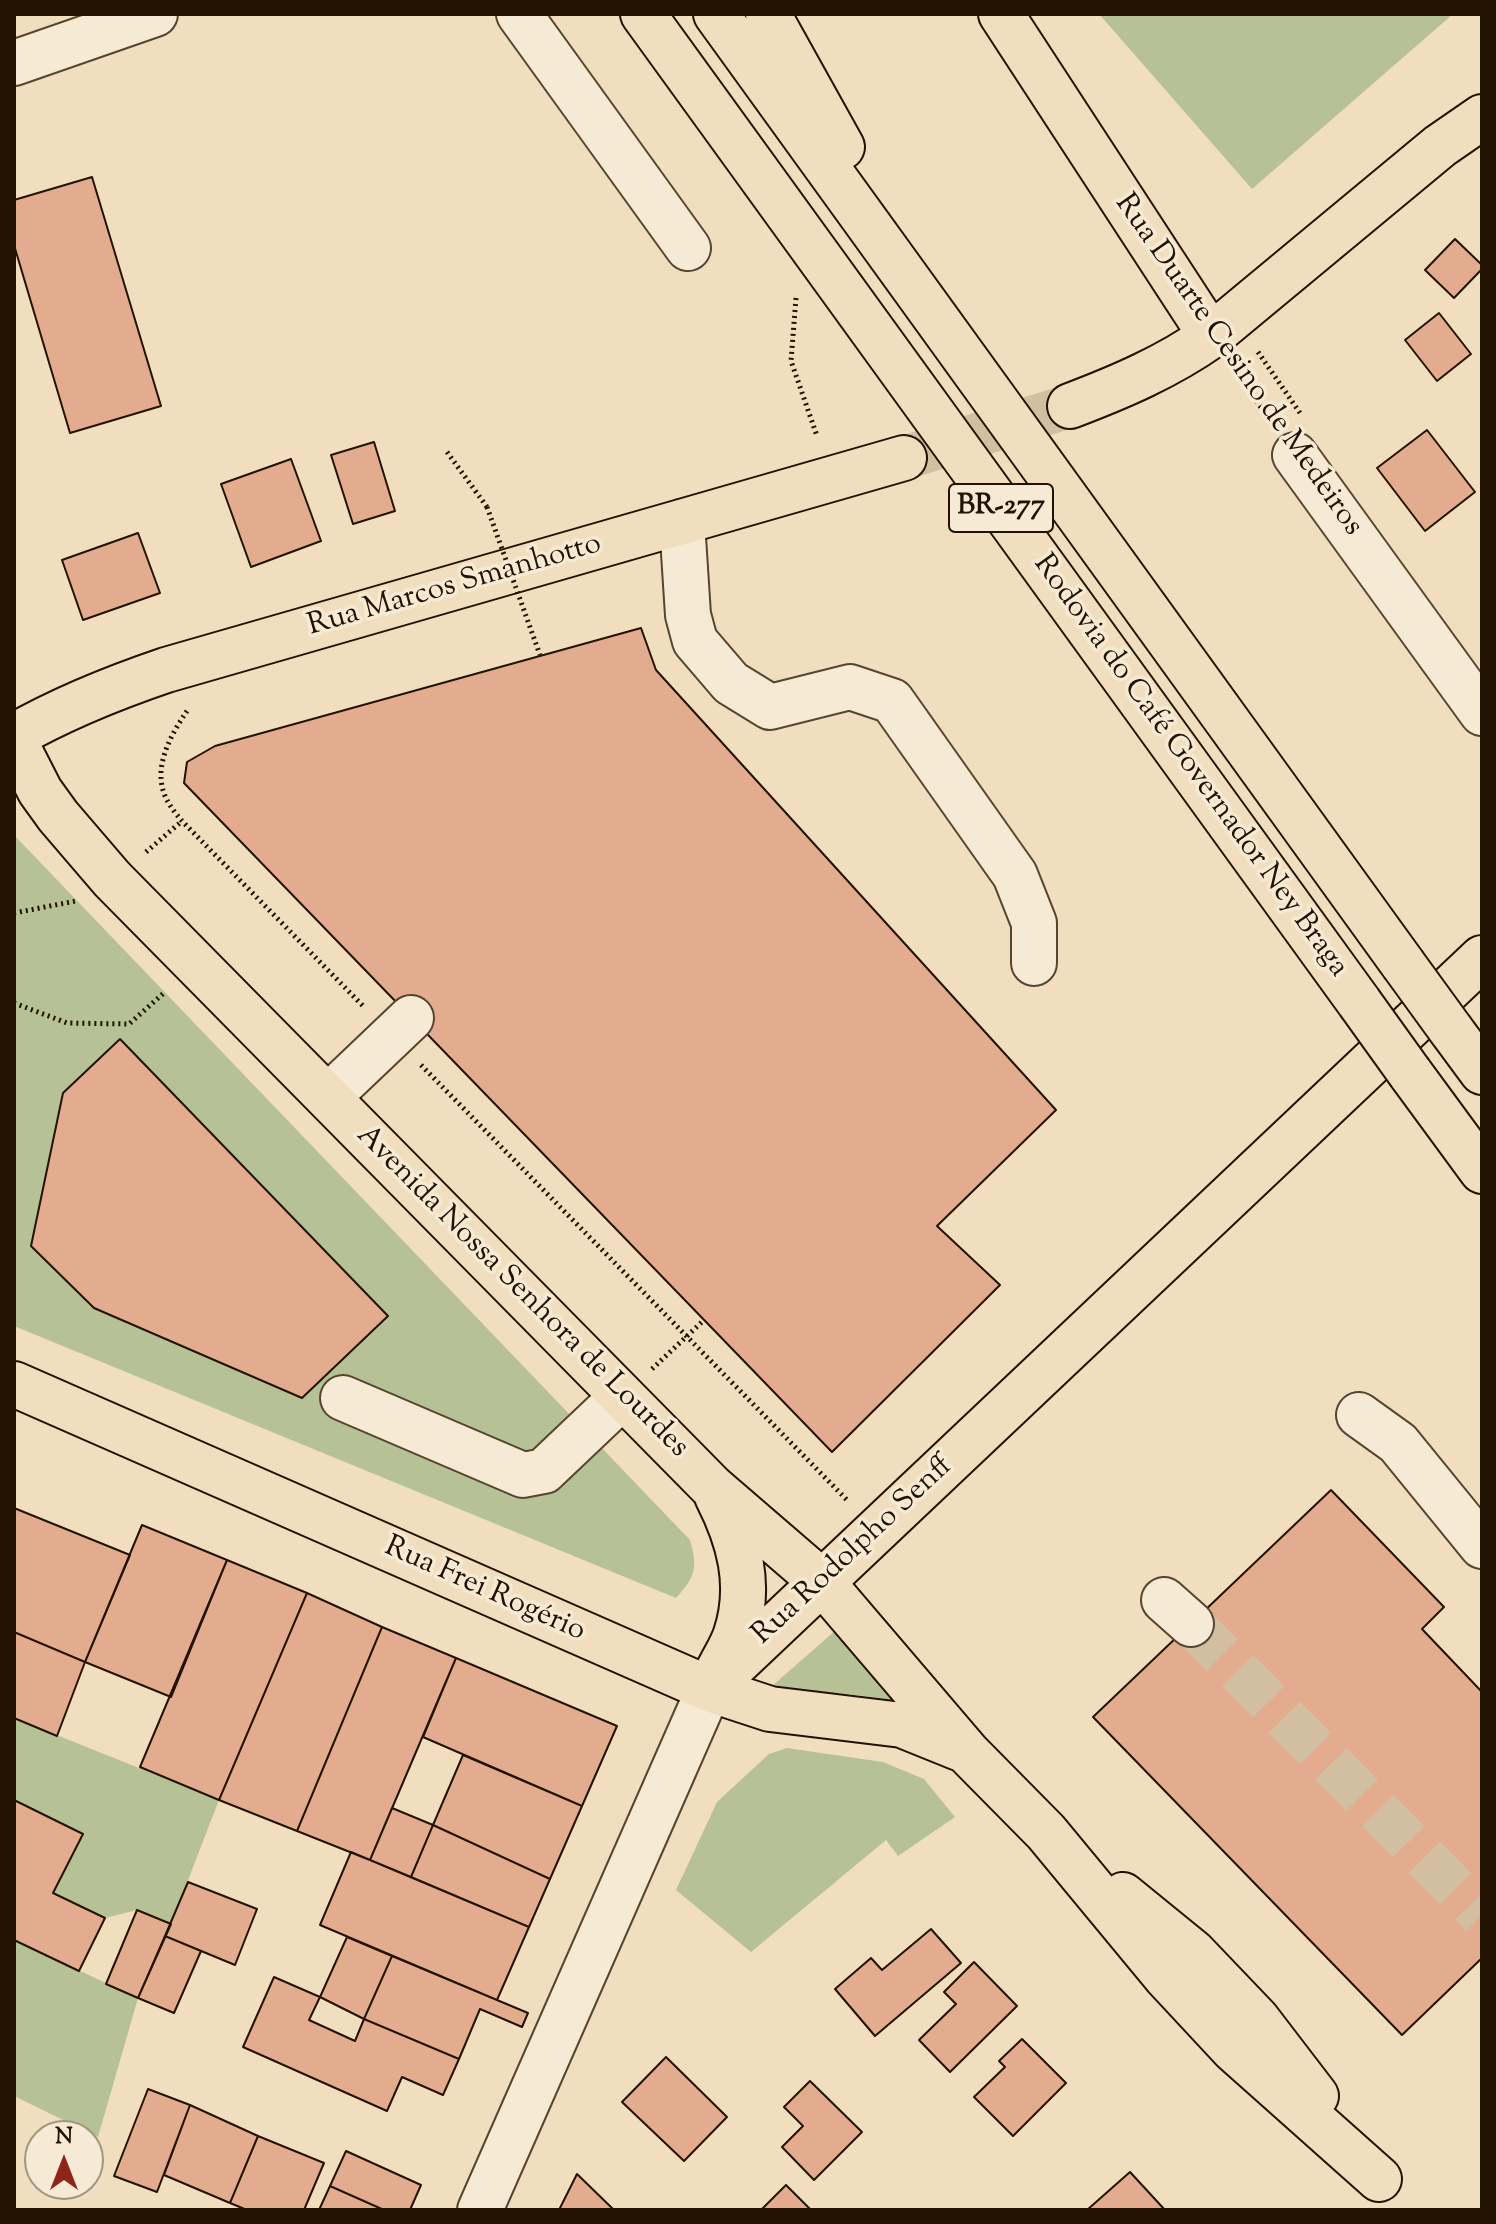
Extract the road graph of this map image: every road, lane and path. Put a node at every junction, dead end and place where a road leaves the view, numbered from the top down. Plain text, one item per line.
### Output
1 (155, 14) edge
2 (519, 14) edge
3 (643, 14) edge
4 (716, 14) edge
5 (768, 14) edge
6 (1001, 14) edge
7 (14, 63) edge
8 (1482, 117) edge
9 (804, 237) junction
10 (688, 248) dead end
11 (936, 318) junction
12 (1211, 336) junction
13 (1256, 350) dead end
14 (1070, 406) tunnel mouth
15 (1298, 434) junction
16 (817, 436) dead end
17 (447, 452) dead end
18 (904, 458) tunnel mouth
19 (682, 522) junction
20 (540, 655) dead end
21 (189, 707) dead end
22 (1482, 713) edge
23 (14, 738) edge
24 (182, 821) junction
25 (140, 857) dead end
26 (77, 901) dead end
27 (14, 913) edge
28 (1482, 958) edge
29 (1034, 963) dead end
30 (174, 984) dead end
31 (14, 1003) edge
32 (402, 1027) junction
33 (1432, 1027) junction
34 (1482, 1072) edge
35 (328, 1097) junction
36 (1482, 1171) edge
37 (704, 1320) dead end
38 (687, 1336) junction
39 (637, 1383) junction
40 (14, 1384) edge
41 (343, 1398) dead end
42 (1359, 1415) dead end
43 (713, 1488) junction
44 (849, 1501) dead end
45 (1482, 1546) edge
46 (822, 1582) junction
47 (709, 1689) junction
48 (968, 1753) junction
49 (1390, 2195) edge
50 (480, 2210) edge

1 - 7 street
2 - 10 street
3 - 9 main road, Rodovia do Café Governador Ney Braga / BR-277
4 - 11 main road, Rodovia do Café Governador Ney Braga / BR-277
5 - 11 main road
6 - 12 main road, Rua Duarte Cesino de Medeiros
8 - 12 main road
9 - 16 path
9 - 36 main road, Rodovia do Café Governador Ney Braga / BR-277, bridge
11 - 33 main road, Rodovia do Café Governador Ney Braga / BR-277, bridge
12 - 14 main road
12 - 15 path, Rua Duarte Cesino de Medeiros
13 - 15 path
15 - 22 street, Rua Duarte Cesino de Medeiros
17 - 20 path, bridge
18 - 19 main road, Rua Marcos Smanhotto
19 - 23 main road, Rua Marcos Smanhotto
19 - 29 street
21 - 24 path
23 - 35 main road, Avenida Nossa Senhora de Lourdes
24 - 25 path
24 - 32 path
26 - 27 path
28 - 33 main road, Rua Rodolpho Senff
30 - 31 path
32 - 35 street
32 - 38 path
33 - 34 main road, Rodovia do Café Governador Ney Braga / BR-277
33 - 46 main road, Rua Rodolpho Senff
35 - 39 main road, Avenida Nossa Senhora de Lourdes
37 - 38 path
38 - 39 path
38 - 44 path
39 - 41 street
39 - 43 main road, Avenida Nossa Senhora de Lourdes
40 - 47 main road, Rua Frei Rogério
42 - 45 street
43 - 46 main road, Avenida Nossa Senhora de Lourdes
43 - 47 main road
46 - 47 main road, Rua Rodolpho Senff
46 - 48 main road, Avenida Nossa Senhora de Lourdes
47 - 48 main road, Rua Frei Rogério
47 - 50 street, Rua Rodolpho Senff
48 - 49 main road, Avenida Nossa Senhora de Lourdes

